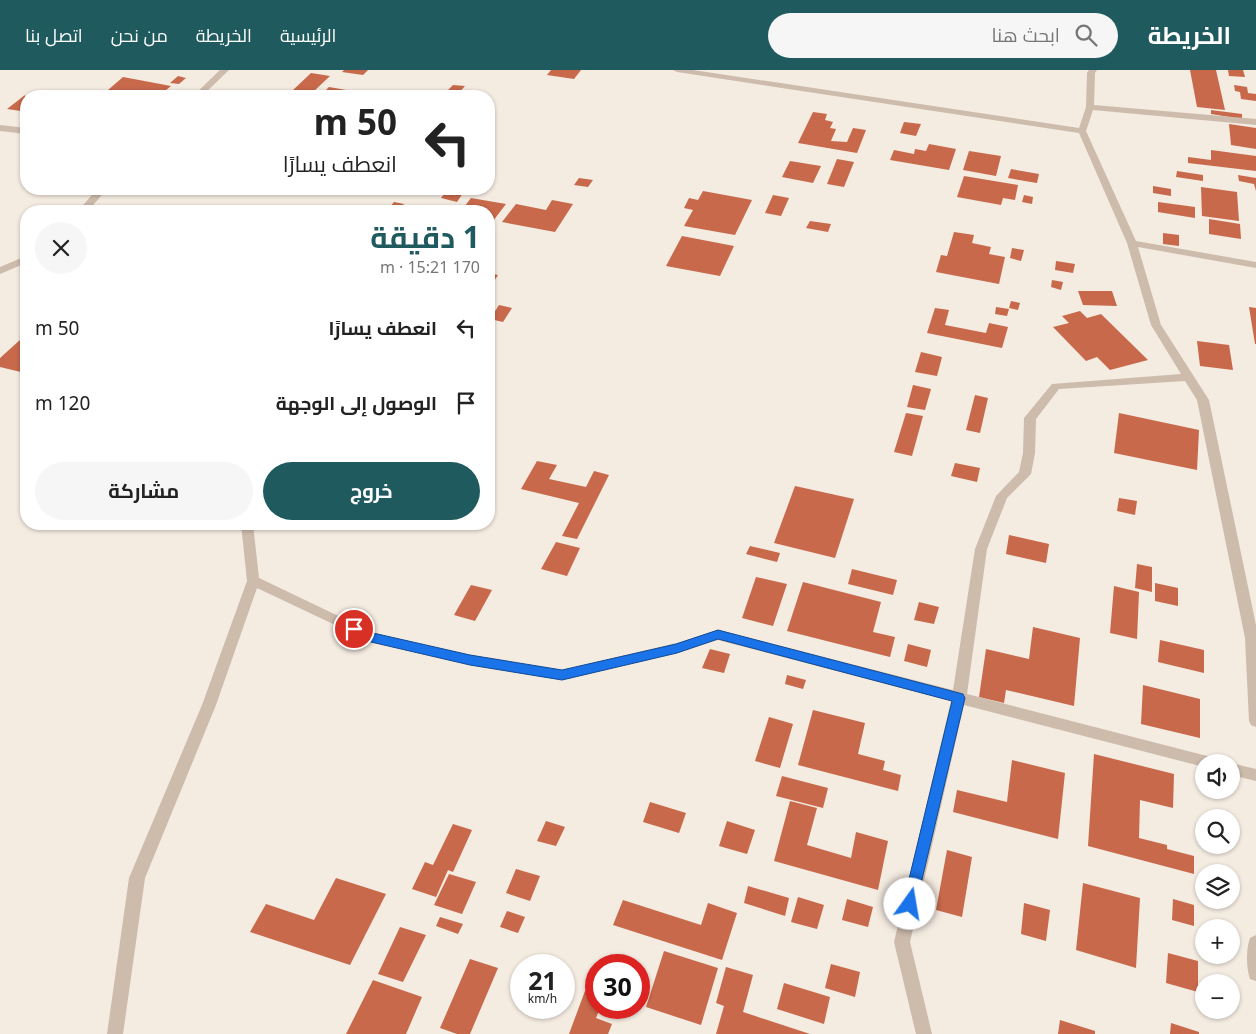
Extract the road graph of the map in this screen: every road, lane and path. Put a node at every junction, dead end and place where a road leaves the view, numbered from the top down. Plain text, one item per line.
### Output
1 (225, 70) edge
2 (680, 70) edge
3 (1093, 70) edge
4 (203, 90) edge
5 (1090, 107) junction
6 (1256, 122) edge
7 (0, 128) edge
8 (20, 130) edge
9 (1082, 131) junction
10 (97, 195) edge
11 (88, 205) edge
12 (1132, 243) junction
13 (20, 262) edge
14 (1256, 265) edge
15 (0, 272) edge
16 (1188, 377) junction
17 (248, 530) edge
18 (253, 581) junction
19 (1254, 638) edge
20 (959, 698) junction
21 (1256, 721) edge
22 (1195, 759) edge
23 (1240, 771) edge
24 (1256, 775) edge
25 (1256, 943) edge
26 (1256, 973) edge
27 (115, 1034) edge
28 (924, 1034) edge

1 - 4 street
2 - 9 street
3 - 5 street
5 - 6 street
5 - 9 street
7 - 8 street
9 - 12 street
10 - 11 street
12 - 14 street
12 - 16 street
13 - 15 street
16 - 19 street
16 - 20 street
17 - 18 street
18 - 20 street
18 - 27 street
19 - 21 street
20 - 22 street
20 - 28 street
23 - 24 street
25 - 26 street

